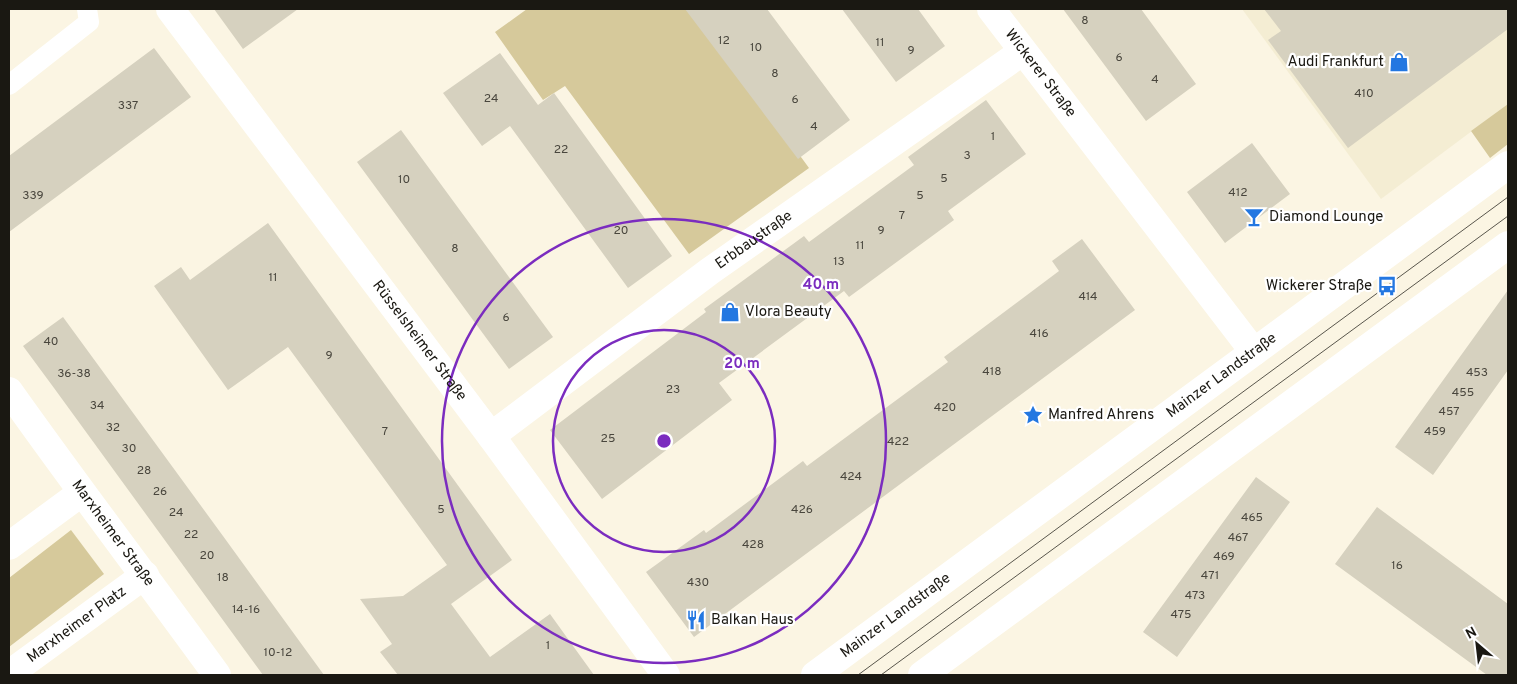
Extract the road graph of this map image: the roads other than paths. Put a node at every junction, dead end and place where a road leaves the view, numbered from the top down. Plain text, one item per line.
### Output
1 (87, 9) edge
2 (170, 9) edge
3 (991, 9) edge
4 (1022, 52) junction
5 (9, 85) edge
6 (1508, 164) edge
7 (1508, 245) edge
8 (1254, 352) junction
9 (9, 391) edge
10 (491, 436) junction
11 (81, 493) junction
12 (9, 546) edge
13 (145, 575) junction
14 (9, 674) edge
15 (216, 675) edge
16 (666, 675) edge
17 (815, 675) edge
18 (922, 675) edge

1 - 5 lane
2 - 10 street, Rüsselsheimer Straße
3 - 4 street, Wickerer Straße
4 - 8 street, Wickerer Straße
4 - 10 street, Erbbaustraße
6 - 8 street, Mainzer Landstraße
7 - 18 street
8 - 17 street, Mainzer Landstraße
9 - 11 street, Marxheimer Straße
10 - 16 street, Rüsselsheimer Straße
11 - 12 street
11 - 13 street, Marxheimer Straße
13 - 14 street, Marxheimer Platz
13 - 15 street, Marxheimer Straße

